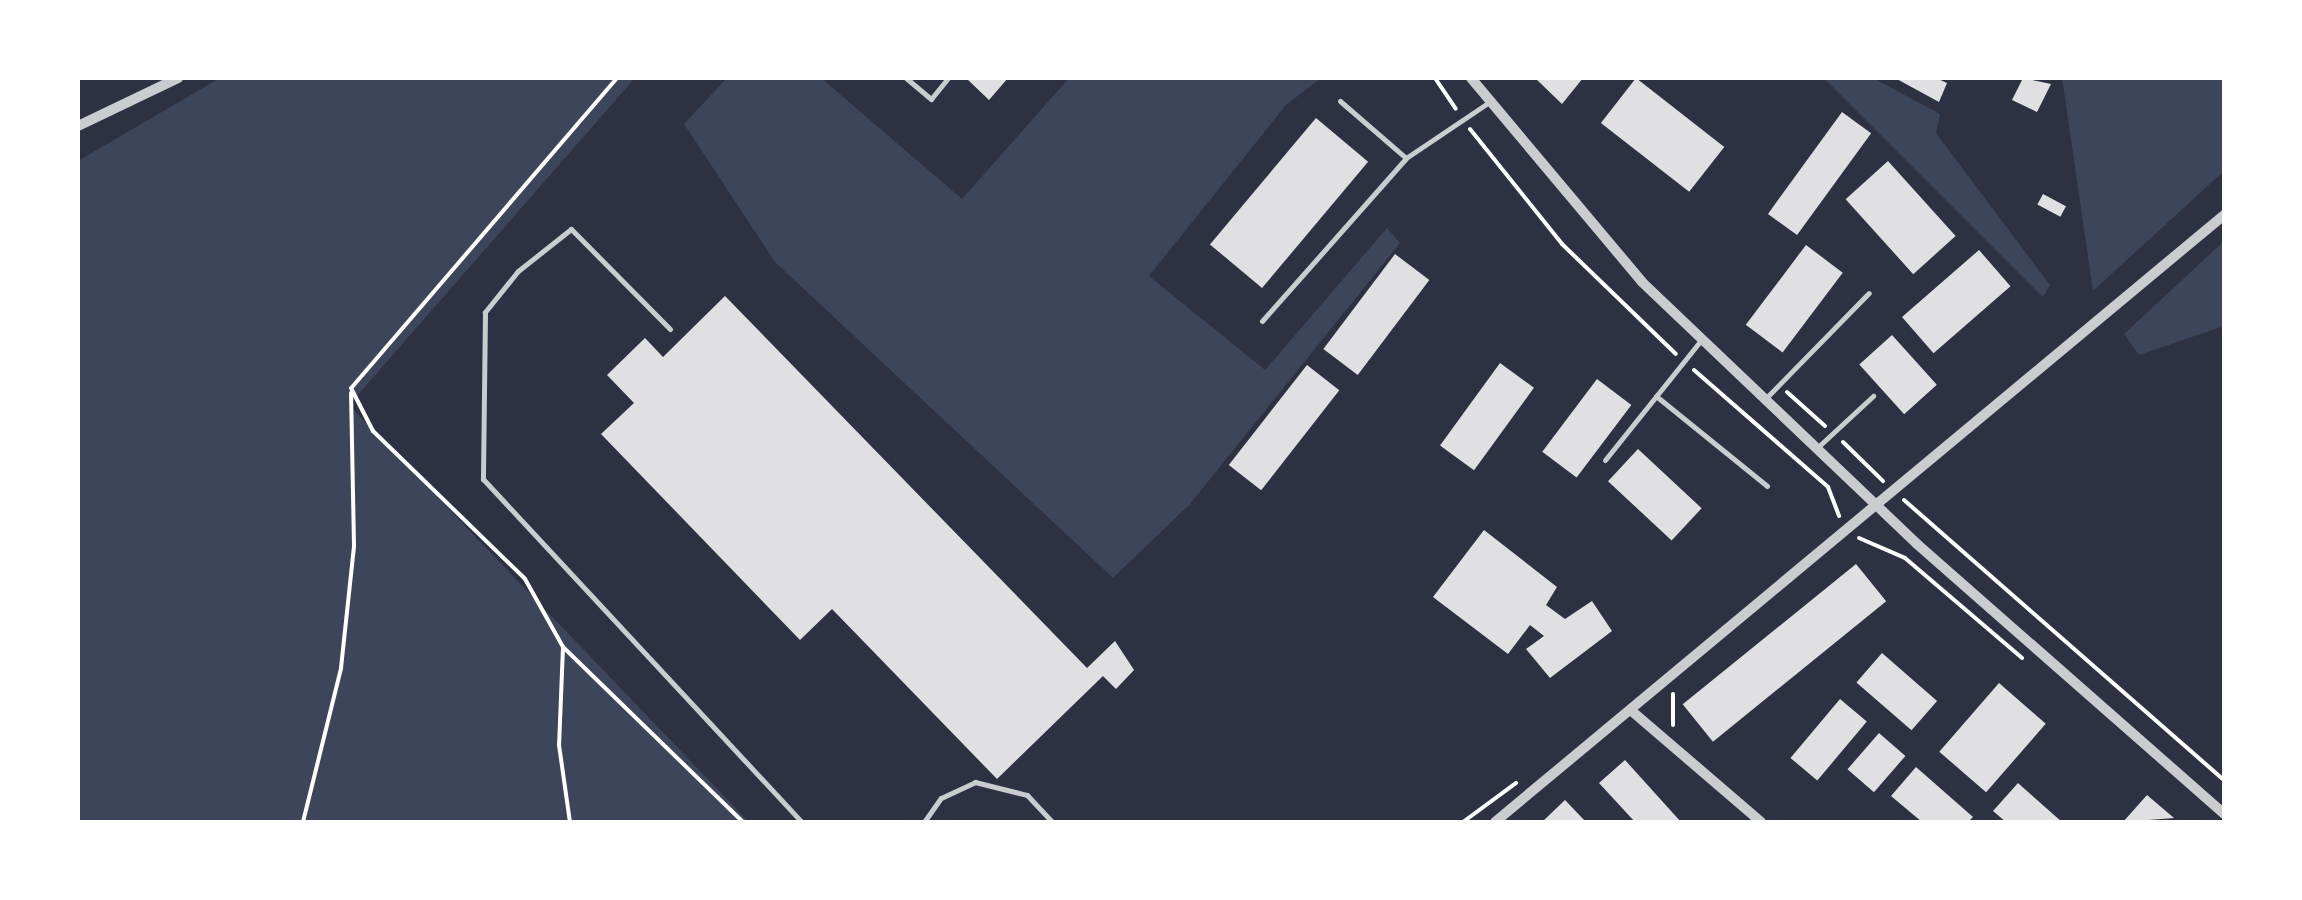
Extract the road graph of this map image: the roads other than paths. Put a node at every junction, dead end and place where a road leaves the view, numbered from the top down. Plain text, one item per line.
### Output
1 (178, 78) edge
2 (906, 78) edge
3 (948, 78) edge
4 (1471, 78) edge
5 (1340, 101) dead end
6 (1488, 103) junction
7 (78, 126) edge
8 (1406, 158) junction
9 (2224, 215) edge
10 (1869, 293) dead end
11 (1262, 321) dead end
12 (670, 329) dead end
13 (1704, 336) junction
14 (1656, 396) junction
15 (1768, 396) junction
16 (1873, 396) dead end
17 (1819, 446) junction
18 (1605, 460) dead end
19 (1767, 486) dead end
20 (1880, 510) junction
21 (1634, 713) junction
22 (2224, 814) edge
23 (802, 822) edge
24 (924, 822) edge
25 (1052, 822) edge
26 (1495, 822) edge
27 (1761, 822) edge

1 - 7 street
2 - 3 lane
4 - 6 street
5 - 8 lane
6 - 8 lane
6 - 13 street
8 - 11 lane
9 - 20 street
10 - 15 lane
12 - 23 lane
13 - 14 lane
13 - 15 street
14 - 18 lane
14 - 19 lane
15 - 17 street
16 - 17 lane
17 - 20 street
20 - 21 street
20 - 22 street
21 - 26 street
21 - 27 street
24 - 25 lane

